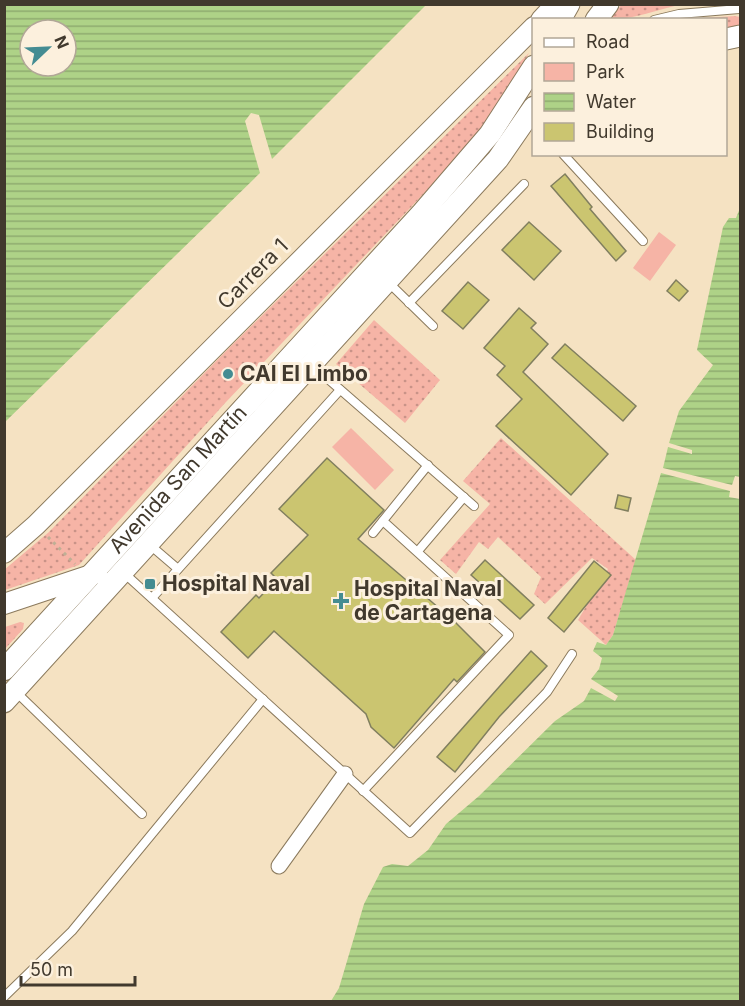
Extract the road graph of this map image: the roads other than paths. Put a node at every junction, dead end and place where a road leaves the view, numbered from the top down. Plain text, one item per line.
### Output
1 (556, 4) edge
2 (569, 4) edge
3 (608, 4) edge
4 (731, 4) edge
5 (740, 9) edge
6 (543, 18) edge
7 (561, 18) edge
8 (598, 18) edge
9 (662, 18) edge
10 (532, 29) edge
11 (532, 83) edge
12 (528, 116) edge
13 (565, 156) edge
14 (524, 184) dead end
15 (644, 240) dead end
16 (387, 281) junction
17 (409, 303) junction
18 (433, 326) dead end
19 (311, 365) junction
20 (340, 390) junction
21 (428, 465) junction
22 (464, 497) junction
23 (474, 506) dead end
24 (383, 521) junction
25 (373, 533) dead end
26 (148, 544) junction
27 (418, 551) junction
28 (4, 553) edge
29 (178, 570) junction
30 (86, 571) junction
31 (123, 572) junction
32 (152, 598) junction
33 (4, 604) edge
34 (572, 654) dead end
35 (4, 670) edge
36 (10, 697) edge
37 (263, 699) junction
38 (345, 774) junction
39 (363, 790) junction
40 (142, 814) dead end
41 (279, 866) dead end
42 (4, 998) edge

1 - 6 street
2 - 7 main road
3 - 8 main road
4 - 5 lane
5 - 9 lane
10 - 28 street, Carrera 1
11 - 12 main road, Avenida San Martín
12 - 16 main road, Avenida San Martín
12 - 30 main road, Avenida San Martín
13 - 15 lane
14 - 17 lane
16 - 17 lane
16 - 19 main road, Avenida San Martín
17 - 18 lane
19 - 20 lane
19 - 26 main road, Avenida San Martín
20 - 21 lane
20 - 29 lane
21 - 22 lane
21 - 24 lane
22 - 23 lane
22 - 27 lane
24 - 25 lane
24 - 27 lane
26 - 29 lane
26 - 31 main road, Avenida San Martín
27 - 39 lane
29 - 32 lane
30 - 31 street
30 - 33 street
30 - 35 main road, Avenida San Martín
31 - 32 lane
31 - 36 main road, Avenida San Martín
32 - 37 lane
34 - 39 lane
36 - 40 lane
37 - 38 lane
37 - 42 lane
38 - 39 lane
38 - 41 street

